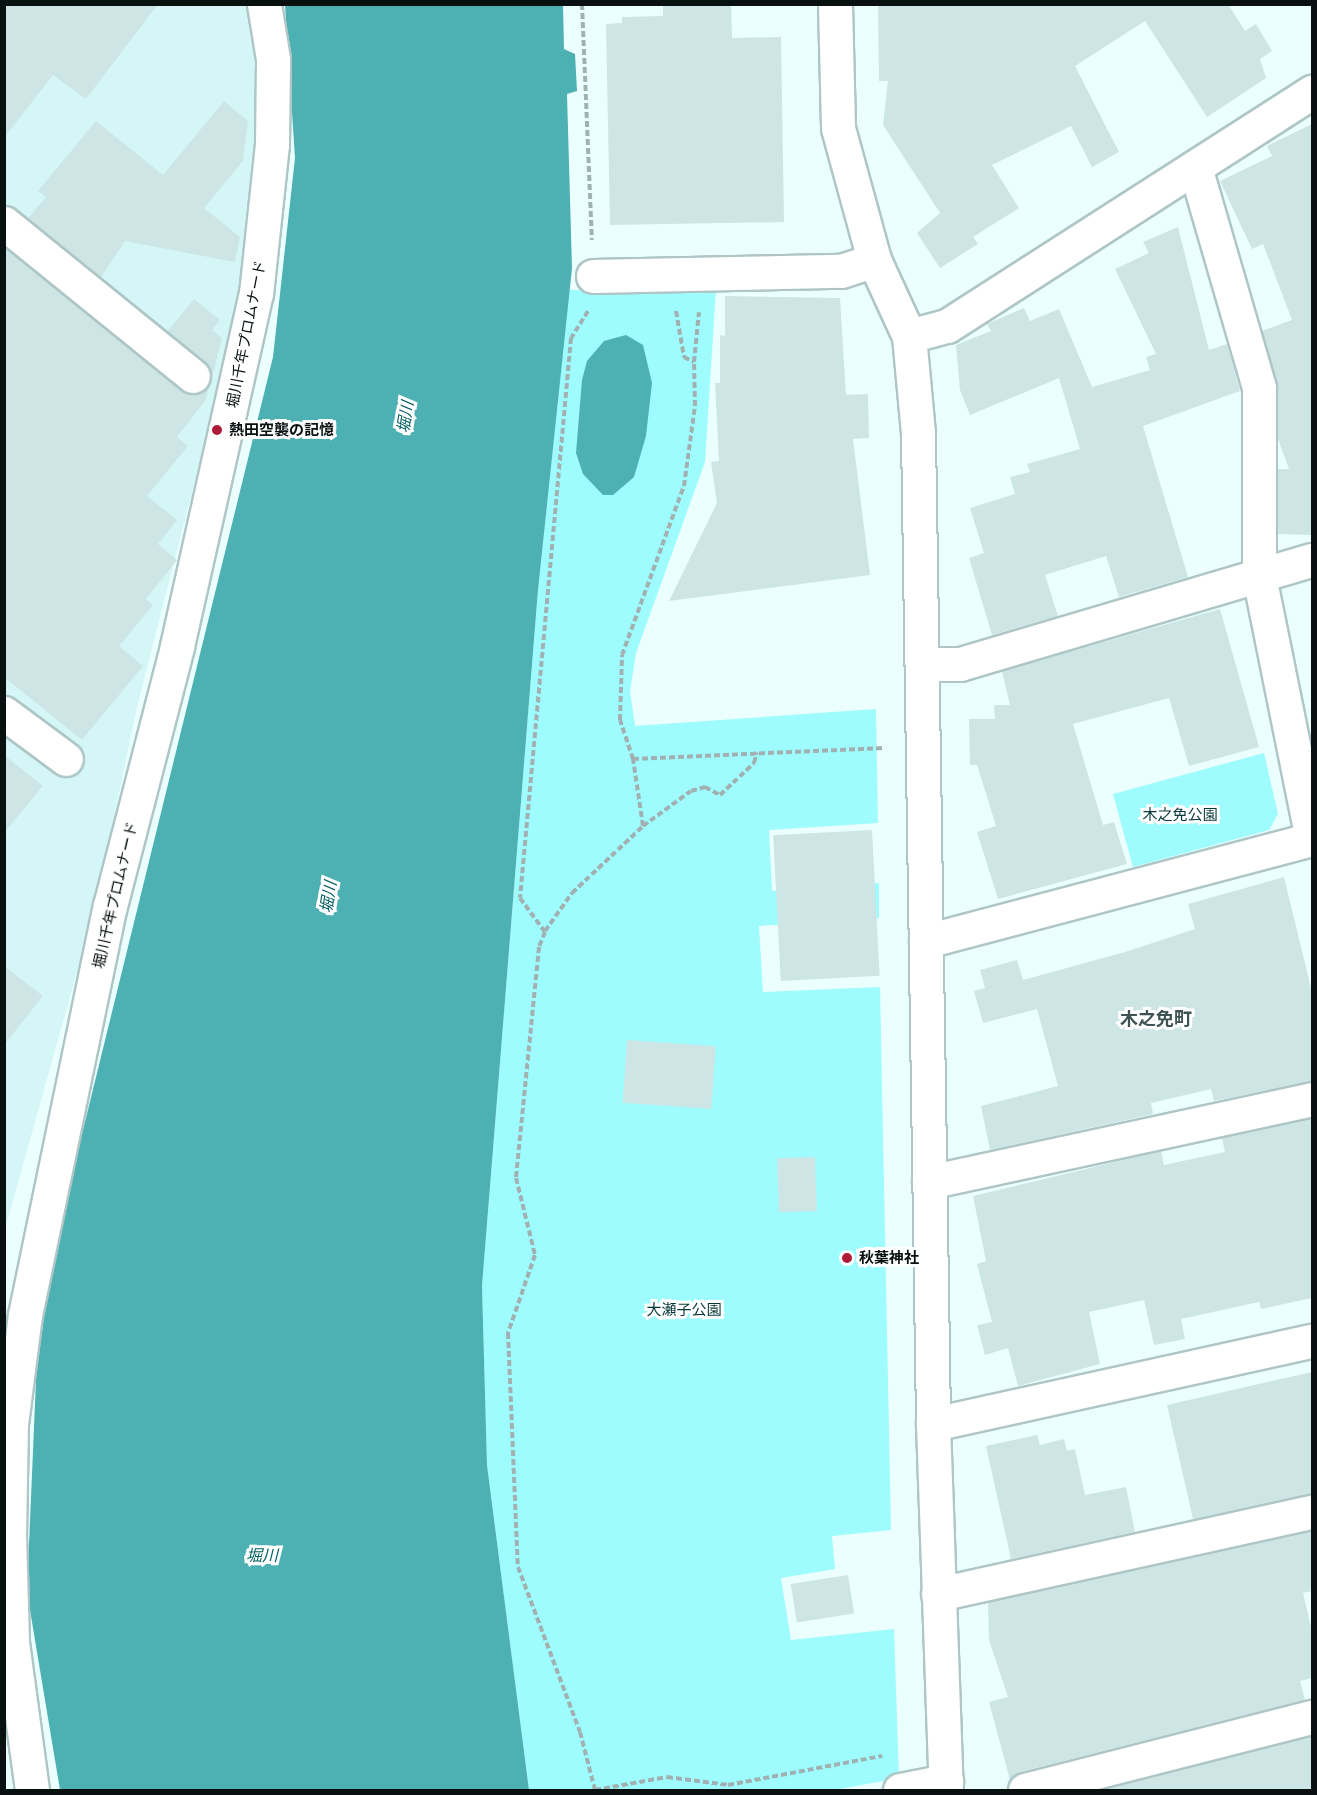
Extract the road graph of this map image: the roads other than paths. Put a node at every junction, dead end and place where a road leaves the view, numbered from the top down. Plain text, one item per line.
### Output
1 (264, 4) edge
2 (835, 4) edge
3 (1312, 92) edge
4 (1195, 167) junction
5 (4, 223) edge
6 (874, 260) junction
7 (593, 276) road end
8 (909, 336) junction
9 (193, 376) dead end
10 (1312, 560) edge
11 (1259, 576) junction
12 (922, 664) junction
13 (4, 713) edge
14 (66, 759) dead end
15 (1312, 839) edge
16 (926, 941) junction
17 (1312, 1099) edge
18 (929, 1182) junction
19 (1312, 1341) edge
20 (933, 1424) junction
21 (1312, 1512) edge
22 (938, 1594) junction
23 (1312, 1717) edge
24 (946, 1786) edge
25 (32, 1791) edge
26 (900, 1791) edge
27 (1025, 1791) edge

1 - 25 street, 堀川千年プロムナード
2 - 6 street
3 - 4 street
4 - 8 street
4 - 11 street
5 - 9 street
6 - 7 street
6 - 8 street
8 - 12 street
10 - 11 street
11 - 12 street
11 - 15 street
12 - 16 street
13 - 14 street
15 - 16 street
16 - 18 street
17 - 18 street
18 - 20 street
19 - 20 street
20 - 22 street
21 - 22 street
22 - 24 street
23 - 27 street
24 - 26 street

